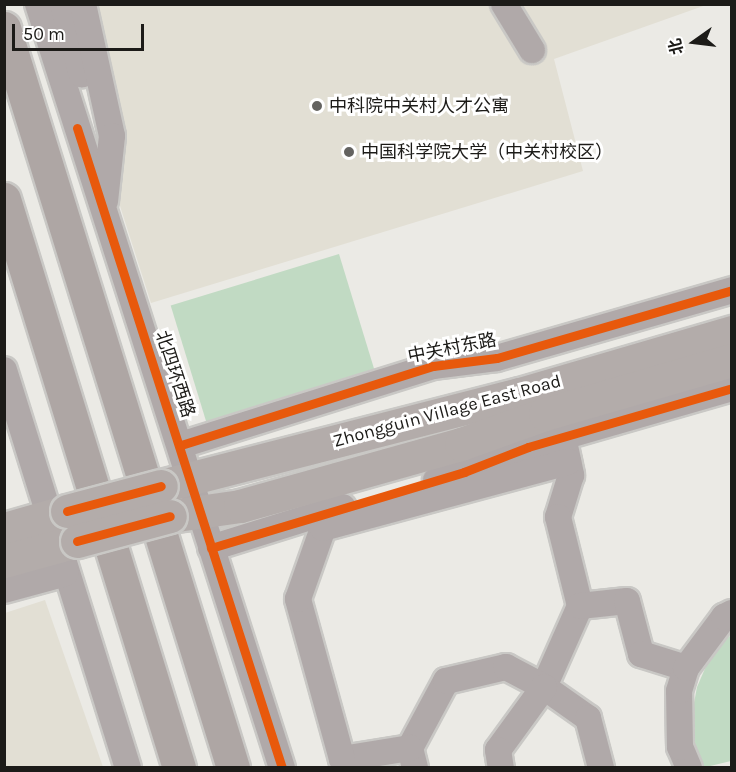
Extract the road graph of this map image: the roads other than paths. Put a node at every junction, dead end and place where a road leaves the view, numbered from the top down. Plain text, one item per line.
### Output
1 (38, 4) edge
2 (63, 4) edge
3 (83, 4) edge
4 (504, 4) edge
5 (4, 28) edge
6 (532, 50) dead end
7 (77, 128) junction
8 (4, 199) edge
9 (105, 211) junction
10 (732, 290) edge
11 (732, 332) edge
12 (732, 360) edge
13 (4, 370) edge
14 (732, 388) edge
15 (563, 437) junction
16 (181, 445) junction
17 (568, 462) junction
18 (192, 478) junction
19 (177, 504) junction
20 (4, 529) edge
21 (63, 537) junction
22 (211, 548) junction
23 (4, 561) edge
24 (4, 590) edge
25 (580, 606) junction
26 (729, 611) edge
27 (686, 668) junction
28 (544, 687) junction
29 (412, 758) edge
30 (128, 768) edge
31 (179, 768) edge
32 (233, 768) edge
33 (282, 768) edge
34 (501, 768) edge
35 (601, 768) edge
36 (689, 768) edge

1 - 7 street, 北四环西路
2 - 7 street
3 - 9 street
4 - 6 street
5 - 32 highway
7 - 9 street, 北四环西路
8 - 31 highway
9 - 16 street, 北四环西路
10 - 16 street, 中关村东路
11 - 18 main road, Zhongguin Village East Road
12 - 19 main road, Zhongguin Village East Road
13 - 21 street
14 - 15 street
15 - 17 street
15 - 22 street
16 - 18 street, 北四环西路
17 - 25 street
17 - 29 street
18 - 19 main road, Zhongguin Village East Road
19 - 21 main road, bridge
19 - 22 street
20 - 21 main road
21 - 23 main road
21 - 24 street
21 - 30 street
22 - 33 street
25 - 27 street
25 - 28 street
26 - 27 street
27 - 36 street
28 - 29 street
28 - 34 street
28 - 35 street

